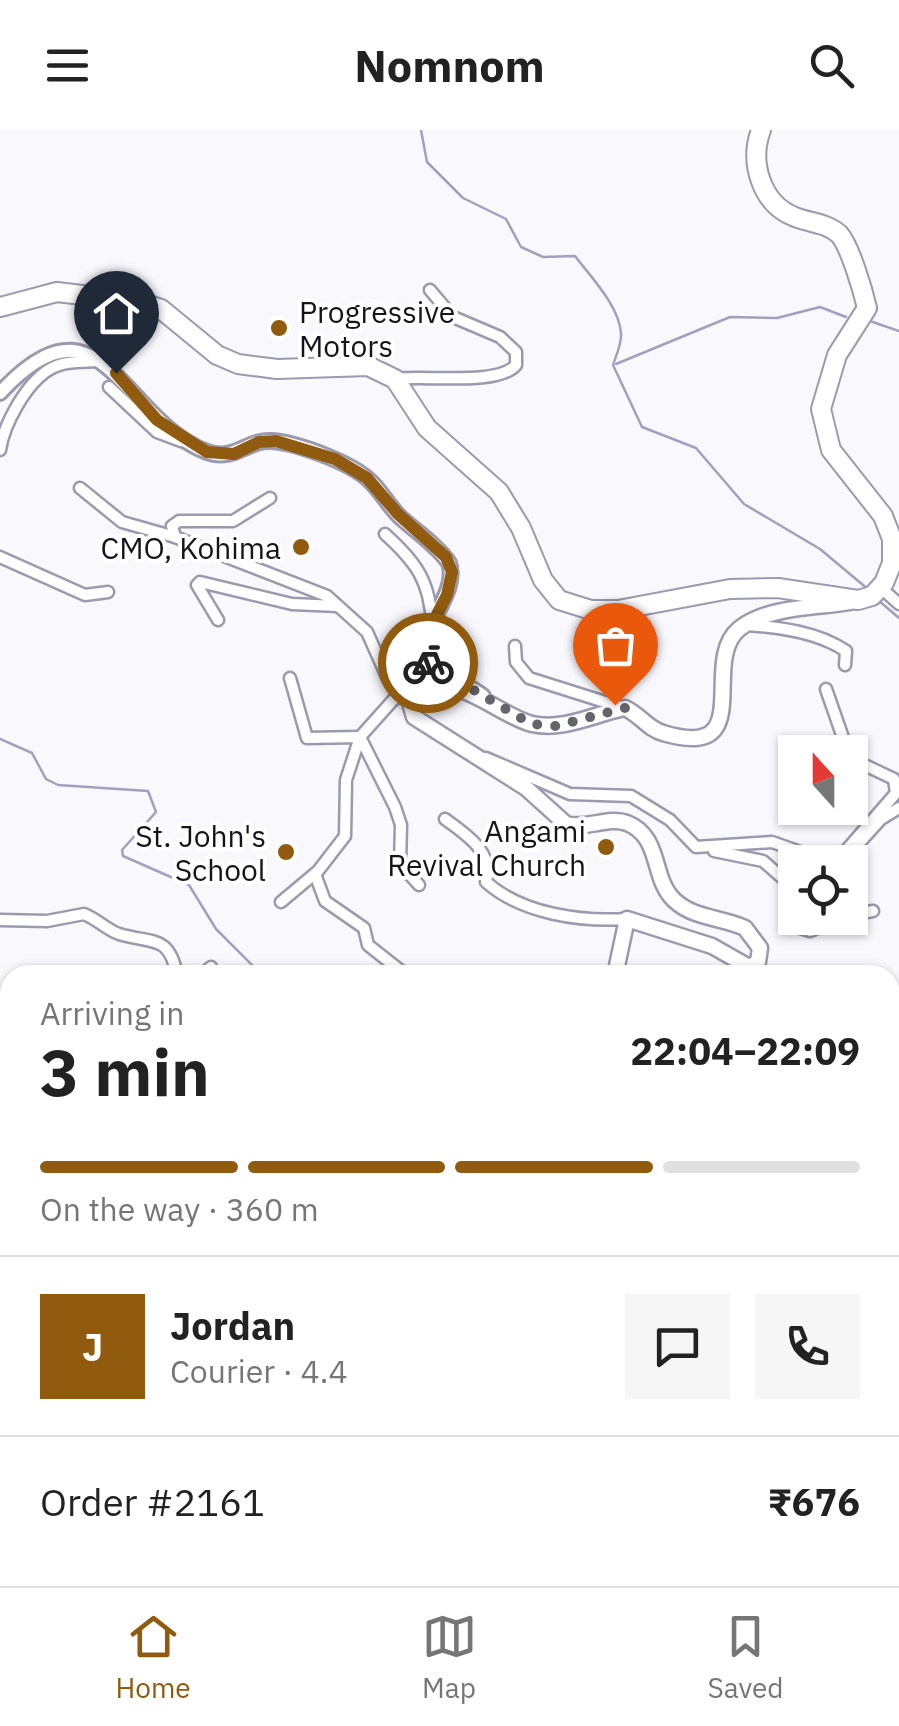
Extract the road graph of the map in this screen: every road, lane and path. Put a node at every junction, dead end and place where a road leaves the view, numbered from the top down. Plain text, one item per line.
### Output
1 (761, 130) edge
2 (430, 290) dead end
3 (0, 308) edge
4 (97, 360) junction
5 (396, 378) junction
6 (108, 387) dead end
7 (0, 393) edge
8 (191, 445) junction
9 (0, 450) edge
10 (80, 488) dead end
11 (270, 498) dead end
12 (385, 534) dead end
13 (176, 537) junction
14 (0, 558) edge
15 (881, 588) junction
16 (108, 592) dead end
17 (858, 600) junction
18 (899, 604) edge
19 (339, 606) junction
20 (218, 620) dead end
21 (745, 624) junction
22 (432, 625) junction
23 (515, 646) dead end
24 (845, 665) dead end
25 (290, 678) dead end
26 (826, 689) dead end
27 (408, 696) junction
28 (485, 698) junction
29 (625, 708) junction
30 (842, 735) edge
31 (360, 737) junction
32 (471, 754) junction
33 (868, 765) edge
34 (898, 786) edge
35 (899, 808) edge
36 (445, 819) dead end
37 (780, 845) edge
38 (850, 845) edge
39 (857, 845) edge
40 (703, 849) junction
41 (315, 874) junction
42 (778, 874) edge
43 (419, 885) dead end
44 (281, 902) dead end
45 (873, 910) dead end
46 (868, 911) edge
47 (626, 919) junction
48 (0, 920) edge
49 (175, 965) edge
50 (393, 965) edge
51 (617, 965) edge
52 (743, 965) edge
53 (748, 965) edge

1 - 15 highway
2 - 5 street
3 - 5 highway
4 - 7 street
4 - 8 street
4 - 9 street
5 - 17 highway
6 - 8 street
8 - 22 street
10 - 13 street
11 - 13 street
12 - 22 street
13 - 19 street
14 - 16 street
15 - 17 highway
15 - 18 street
17 - 21 main road
19 - 20 street
19 - 27 street
21 - 24 street
21 - 29 main road
22 - 28 street
23 - 29 street
25 - 31 street
26 - 30 street
27 - 28 main road
27 - 31 street
27 - 32 main road
28 - 29 main road
31 - 41 street
31 - 43 street
32 - 40 street
32 - 53 main road
33 - 34 street
34 - 38 street
35 - 39 street
36 - 47 street
37 - 40 street
40 - 42 street
41 - 44 street
41 - 50 street
45 - 46 street
47 - 51 main road
47 - 52 main road
48 - 49 street

